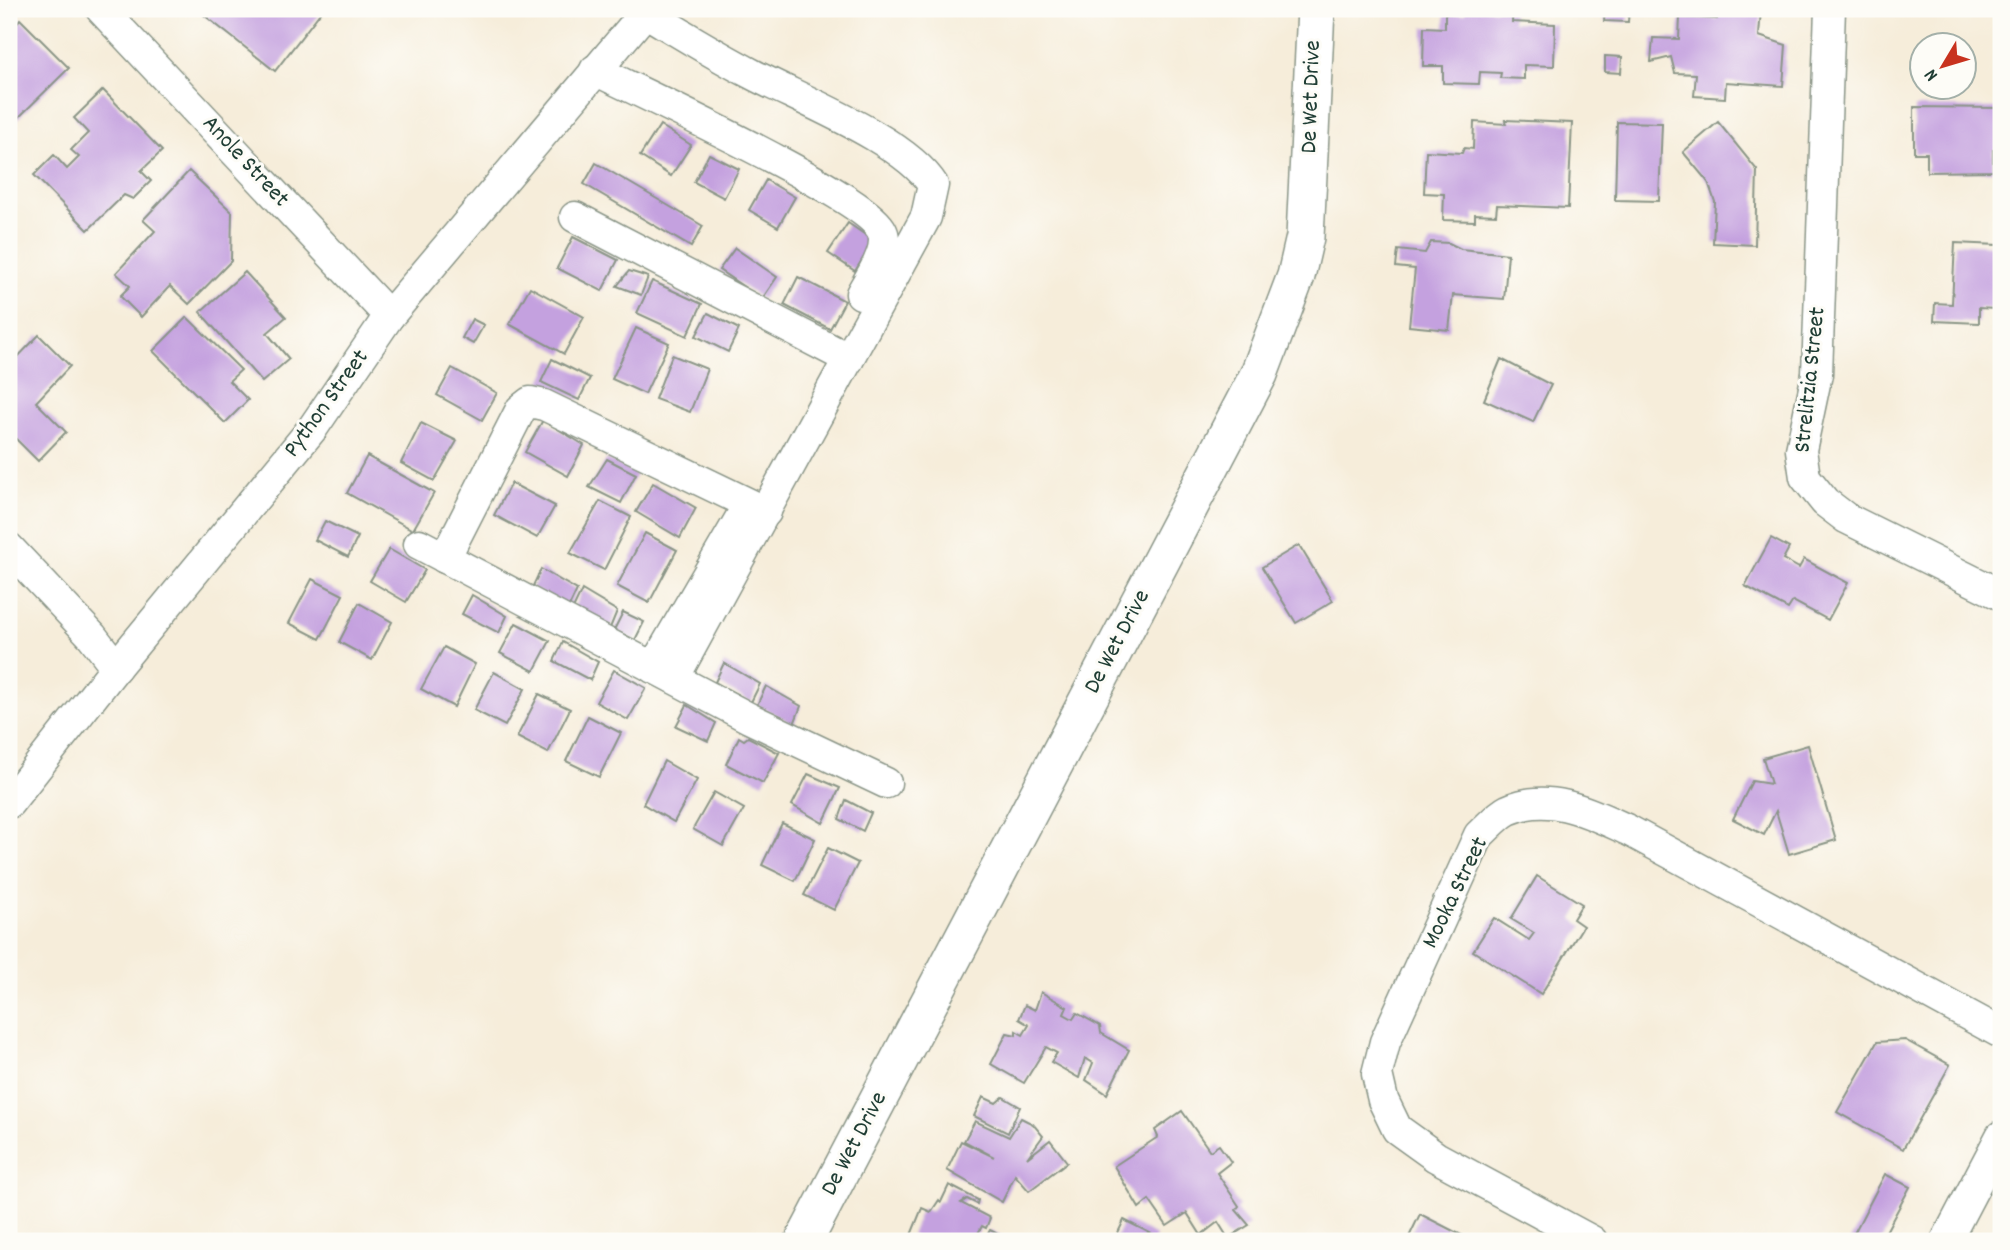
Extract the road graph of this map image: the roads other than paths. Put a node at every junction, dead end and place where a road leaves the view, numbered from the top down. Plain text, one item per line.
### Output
1 (101, 9) edge
2 (1316, 9) edge
3 (1830, 9) edge
4 (646, 10) edge
5 (595, 70) junction
6 (575, 217) dead end
7 (389, 316) junction
8 (840, 355) junction
9 (757, 508) junction
10 (419, 544) dead end
11 (9, 548) edge
12 (445, 558) junction
13 (2001, 594) edge
14 (116, 667) junction
15 (663, 673) junction
16 (886, 783) dead end
17 (9, 803) edge
18 (2001, 1033) edge
19 (2001, 1136) edge
20 (804, 1241) edge
21 (1592, 1241) edge
22 (1946, 1241) edge

1 - 7 street, Anole Street
2 - 20 street, De Wet Drive
3 - 13 street, Strelitzia Street
4 - 5 street, Python Street
4 - 8 street
5 - 7 street, Python Street
5 - 8 street
6 - 8 street
7 - 14 street, Python Street
8 - 9 street
9 - 12 street
9 - 15 street
10 - 12 street
11 - 14 street
12 - 15 street
14 - 17 street, Python Street
15 - 16 street
18 - 21 street, Mooka Street
19 - 22 street

